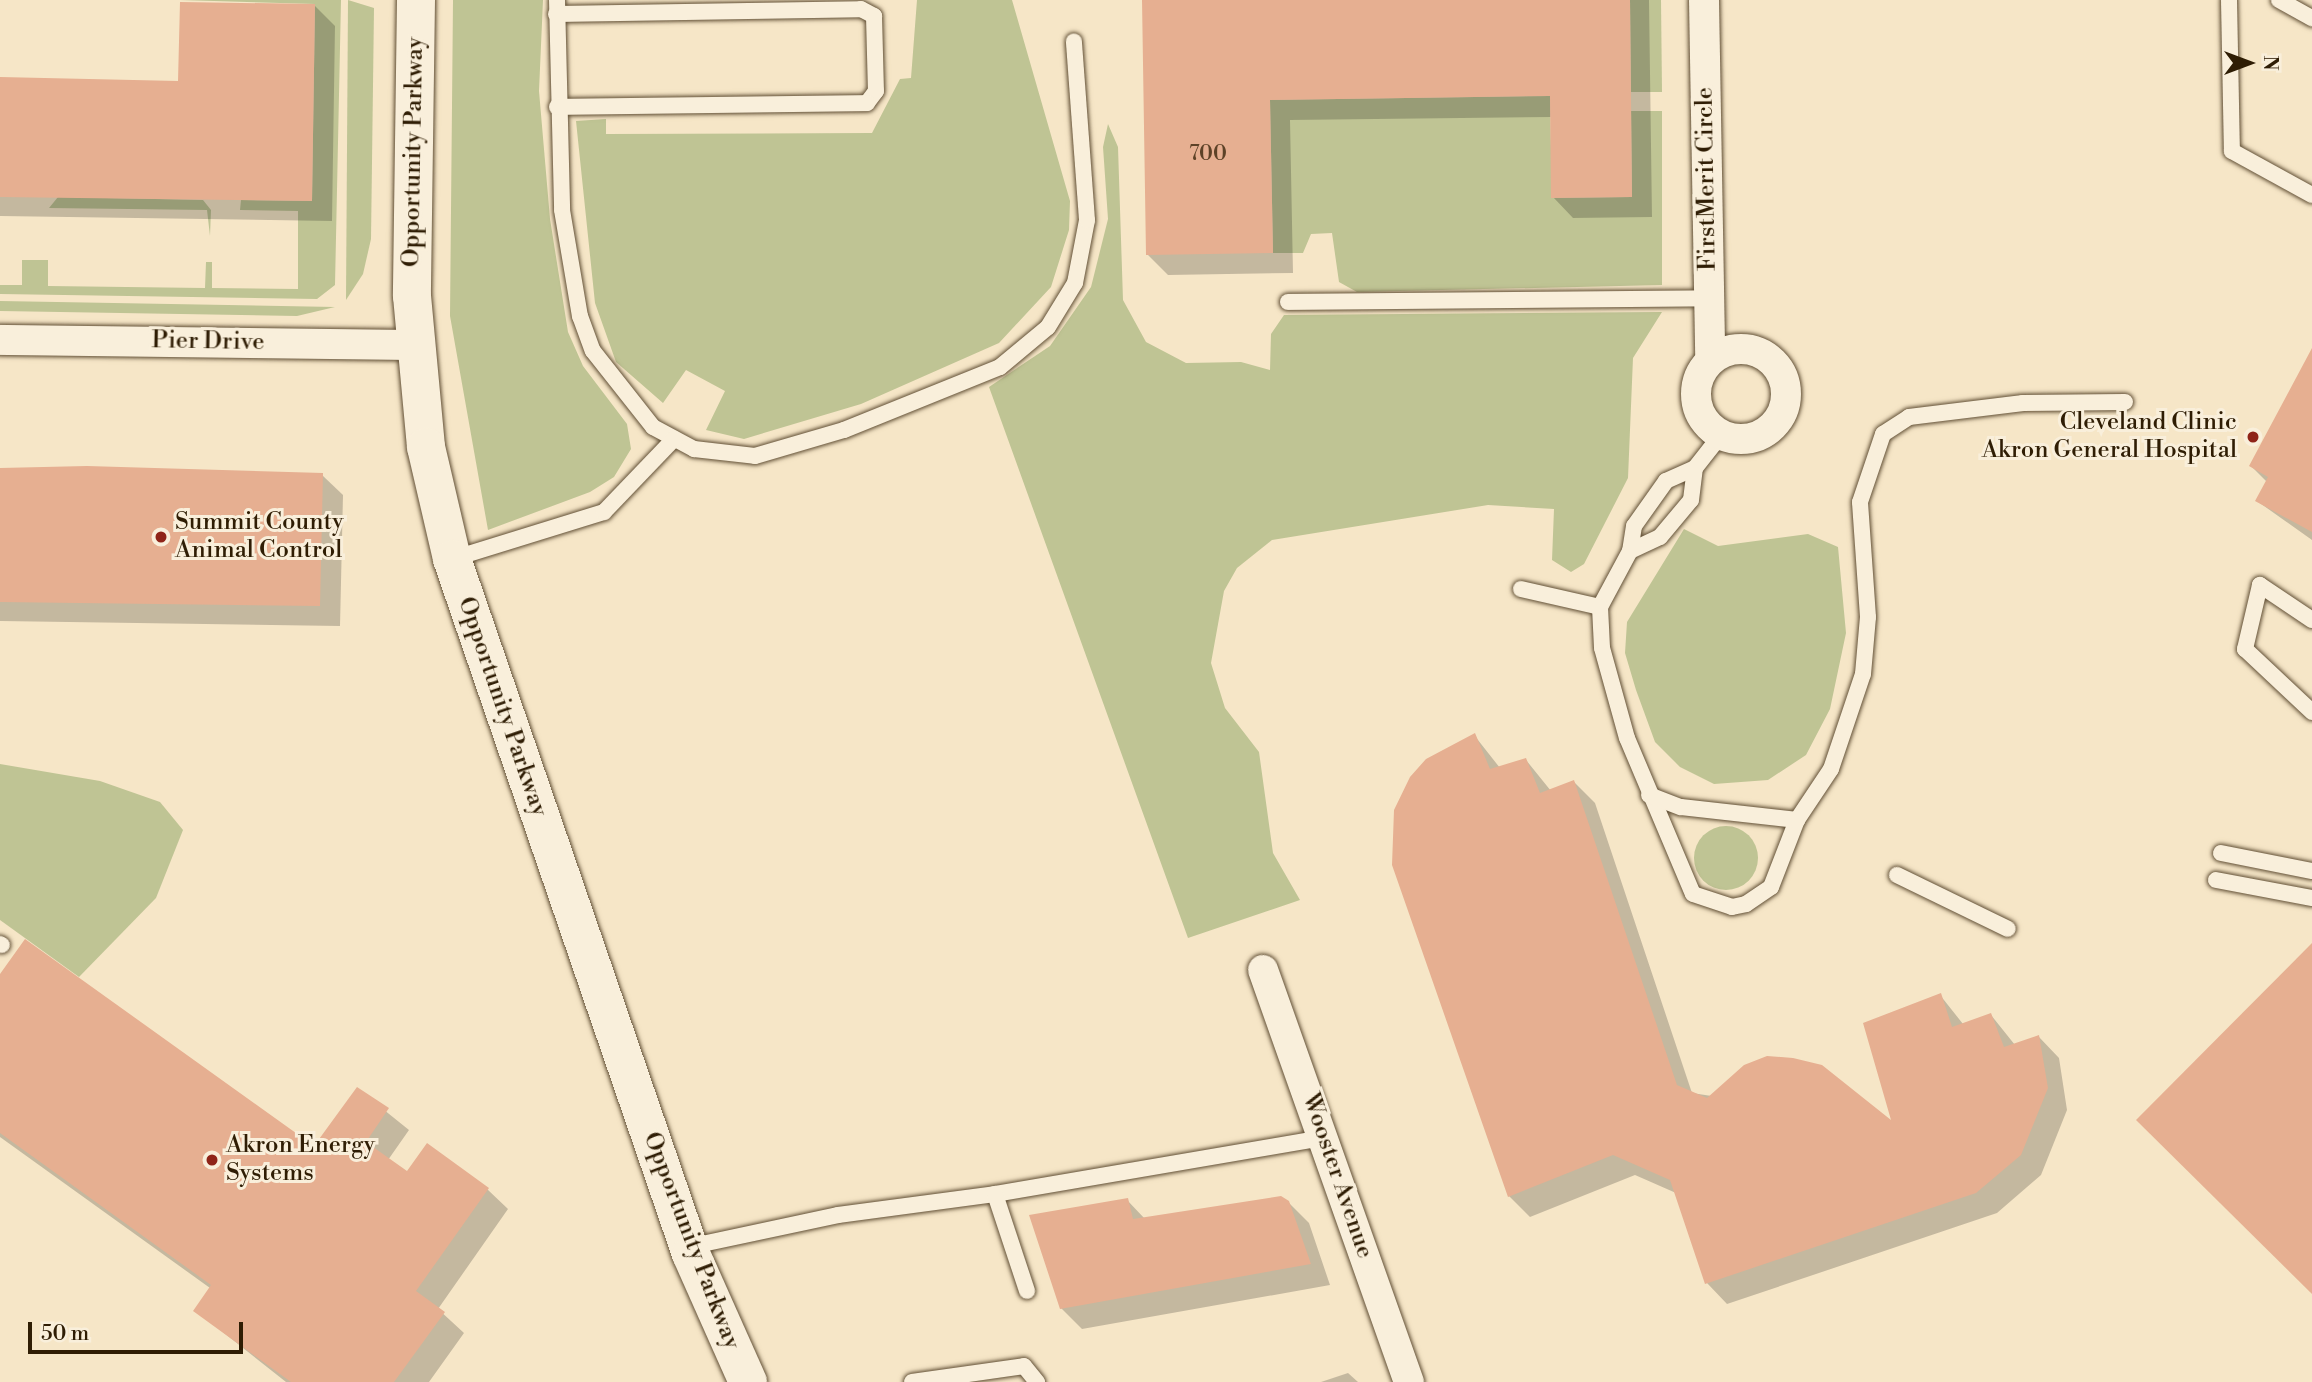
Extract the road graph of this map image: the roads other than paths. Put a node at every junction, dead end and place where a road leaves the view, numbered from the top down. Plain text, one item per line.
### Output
1 (416, 0) edge
2 (1704, 0) edge
3 (2229, 0) edge
4 (2280, 0) edge
5 (557, 7) edge
6 (2312, 18) edge
7 (1074, 41) dead end
8 (557, 107) junction
9 (2312, 195) edge
10 (1709, 298) junction
11 (1288, 302) dead end
12 (0, 340) edge
13 (416, 345) junction
14 (1710, 358) junction
15 (2125, 402) dead end
16 (1721, 435) junction
17 (674, 439) junction
18 (1695, 468) junction
19 (1630, 551) junction
20 (452, 559) junction
21 (1521, 589) dead end
22 (1600, 607) junction
23 (2312, 620) edge
24 (2312, 712) edge
25 (1650, 795) junction
26 (1797, 820) junction
27 (2221, 853) dead end
28 (2312, 871) edge
29 (1897, 876) dead end
30 (2216, 880) dead end
31 (2312, 898) edge
32 (2008, 929) dead end
33 (1263, 970) dead end
34 (1324, 1138) junction
35 (995, 1195) junction
36 (688, 1247) junction
37 (1027, 1291) dead end
38 (748, 1382) edge
39 (912, 1382) edge
40 (1037, 1382) edge
41 (1409, 1382) edge

1 - 13 main road, Opportunity Parkway
2 - 10 street, FirstMerit Circle
3 - 9 lane
4 - 6 lane
5 - 8 lane
5 - 8 lane
7 - 17 lane
8 - 17 lane
10 - 11 lane
10 - 14 street, FirstMerit Circle
12 - 13 street, Pier Drive
13 - 20 main road, Opportunity Parkway
14 - 16 street, FirstMerit Circle
14 - 16 street
15 - 26 lane
16 - 18 lane
17 - 20 lane
18 - 19 lane
18 - 19 lane
19 - 22 lane
20 - 36 main road, Opportunity Parkway
21 - 22 lane
22 - 25 lane
23 - 24 lane
25 - 26 lane
25 - 26 lane
27 - 28 lane
29 - 32 lane
30 - 31 lane
33 - 34 street, Wooster Avenue
34 - 35 lane
34 - 41 street, Wooster Avenue
35 - 36 lane
35 - 37 lane
36 - 38 main road, Opportunity Parkway
39 - 40 lane

